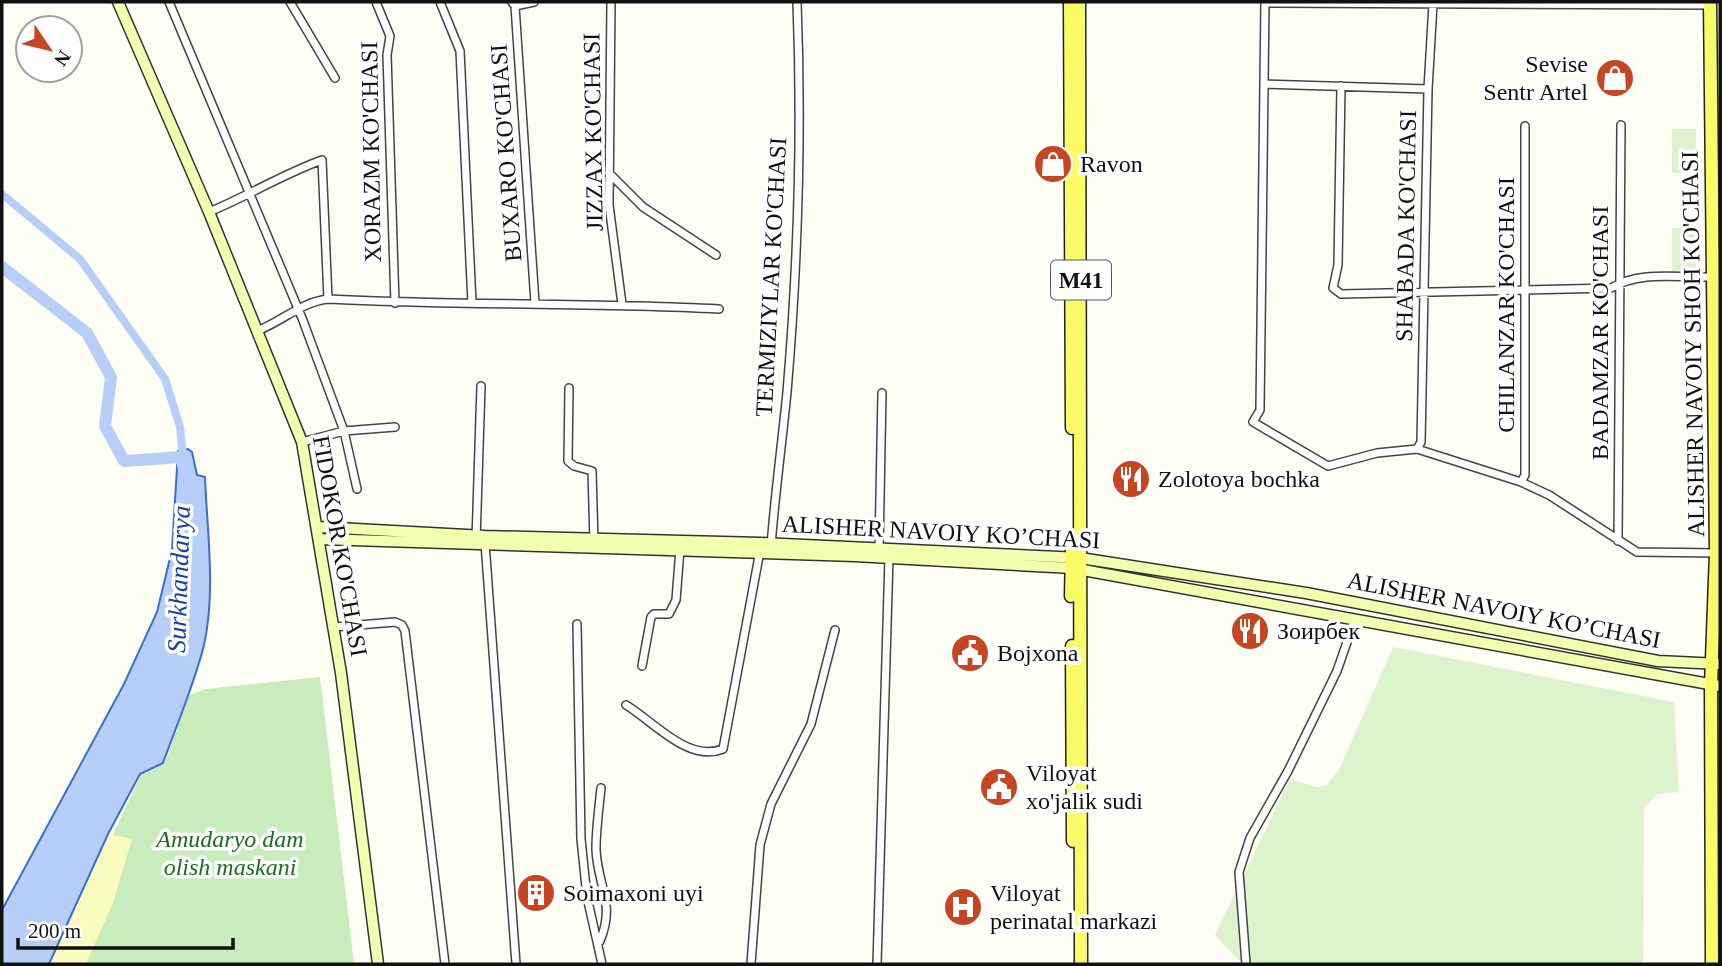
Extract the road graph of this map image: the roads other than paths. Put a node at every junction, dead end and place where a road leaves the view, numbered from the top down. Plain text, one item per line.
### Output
1 (118, 2) edge
2 (169, 2) edge
3 (290, 2) edge
4 (376, 2) edge
5 (440, 2) edge
6 (534, 2) edge
7 (611, 2) edge
8 (797, 2) edge
9 (1070, 2) edge
10 (1079, 2) edge
11 (1265, 3) edge
12 (1710, 3) edge
13 (514, 4) edge
14 (1433, 4) junction
15 (335, 78) dead end
16 (1264, 84) junction
17 (1341, 86) junction
18 (1428, 89) junction
19 (1621, 125) dead end
20 (1525, 126) dead end
21 (609, 173) junction
22 (249, 194) junction
23 (209, 212) junction
24 (716, 255) dead end
25 (1711, 277) junction
26 (1618, 284) junction
27 (1525, 291) junction
28 (1423, 293) junction
29 (328, 299) junction
30 (394, 303) junction
31 (472, 303) junction
32 (536, 303) junction
33 (622, 304) junction
34 (298, 309) junction
35 (719, 309) dead end
36 (257, 331) junction
37 (481, 386) dead end
38 (569, 388) dead end
39 (882, 393) dead end
40 (394, 427) dead end
41 (344, 430) junction
42 (302, 442) junction
43 (1417, 449) junction
44 (1521, 482) junction
45 (357, 489) dead end
46 (318, 527) junction
47 (320, 539) junction
48 (481, 540) junction
49 (1618, 541) junction
50 (594, 542) junction
51 (765, 548) junction
52 (680, 550) junction
53 (886, 552) junction
54 (1718, 553) edge
55 (1076, 563) junction
56 (1372, 605) junction
57 (1355, 619) junction
58 (1369, 621) junction
59 (577, 624) dead end
60 (334, 627) junction
61 (835, 630) dead end
62 (1549, 639) junction
63 (1546, 655) junction
64 (1716, 664) edge
65 (642, 666) dead end
66 (1715, 686) edge
67 (626, 705) dead end
68 (601, 788) dead end
69 (600, 941) junction
70 (378, 964) edge
71 (445, 964) edge
72 (516, 964) edge
73 (602, 964) edge
74 (751, 964) edge
75 (877, 964) edge
76 (1073, 964) edge
77 (1082, 964) edge
78 (1246, 964) edge
79 (1712, 964) edge

1 - 23 main road, FIDOKOR KO'CHASI
2 - 22 street
3 - 15 street
4 - 30 street, XORAZM KO'CHASI
5 - 31 street
6 - 13 street
7 - 21 street, JIZZAX KO'CHASI
8 - 51 street, TERMIZIYLAR KO'CHASI
9 - 55 main road, M41
10 - 55 main road, M41
11 - 14 street
11 - 16 street
12 - 14 street
12 - 25 main road, ALISHER NAVOIY SHOH KO'CHASI
13 - 32 street, BUXARO KO'CHASI
14 - 18 street, SHABADA KO'CHASI
16 - 17 street
16 - 43 street
17 - 18 street
17 - 28 street
18 - 28 street, SHABADA KO'CHASI
19 - 26 street, BADAMZAR KO'CHASI
20 - 27 street, CHILANZAR KO'CHASI
21 - 24 street
21 - 33 street, JIZZAX KO'CHASI
22 - 23 street
22 - 29 street
22 - 34 street
23 - 36 main road, FIDOKOR KO'CHASI
25 - 26 street
25 - 54 main road, ALISHER NAVOIY SHOH KO'CHASI
26 - 27 street
26 - 49 street, BADAMZAR KO'CHASI
27 - 28 street
27 - 44 street, CHILANZAR KO'CHASI
28 - 43 street, SHABADA KO'CHASI
29 - 30 street
29 - 34 street
30 - 31 street
31 - 32 street
32 - 33 street
33 - 35 street
34 - 36 street
34 - 41 street
36 - 42 main road, FIDOKOR KO'CHASI
37 - 48 street
38 - 50 street
39 - 53 street
40 - 41 street
41 - 42 street
41 - 45 street
42 - 46 main road, FIDOKOR KO'CHASI
43 - 44 street
44 - 49 street
46 - 47 main road, FIDOKOR KO'CHASI
46 - 48 main road, ALISHER NAVOIY KO’CHASI
47 - 48 main road, ALISHER NAVOIY KO’CHASI
47 - 60 main road, FIDOKOR KO'CHASI
48 - 50 main road, ALISHER NAVOIY KO’CHASI
48 - 72 street
49 - 54 street
50 - 51 main road, ALISHER NAVOIY KO’CHASI
50 - 52 main road, ALISHER NAVOIY KO’CHASI
51 - 52 main road, ALISHER NAVOIY KO’CHASI
51 - 53 main road, ALISHER NAVOIY KO’CHASI
51 - 67 street, TERMIZIYLAR KO'CHASI
52 - 65 street
53 - 55 main road, ALISHER NAVOIY KO’CHASI
53 - 75 street
54 - 64 main road, ALISHER NAVOIY SHOH KO'CHASI
55 - 56 main road, ALISHER NAVOIY KO’CHASI
55 - 57 main road, ALISHER NAVOIY KO’CHASI
55 - 76 main road, M41
55 - 77 main road, M41
56 - 58 main road
56 - 62 main road, ALISHER NAVOIY KO’CHASI
57 - 58 main road, ALISHER NAVOIY KO’CHASI
57 - 78 street
58 - 63 main road, ALISHER NAVOIY KO’CHASI
59 - 69 street
60 - 70 main road, FIDOKOR KO'CHASI
60 - 71 street
61 - 74 street
62 - 63 main road
62 - 64 main road, ALISHER NAVOIY KO’CHASI
63 - 66 main road, ALISHER NAVOIY KO’CHASI
64 - 66 main road, ALISHER NAVOIY SHOH KO'CHASI
66 - 79 main road, ALISHER NAVOIY SHOH KO'CHASI
68 - 69 street
69 - 73 street

